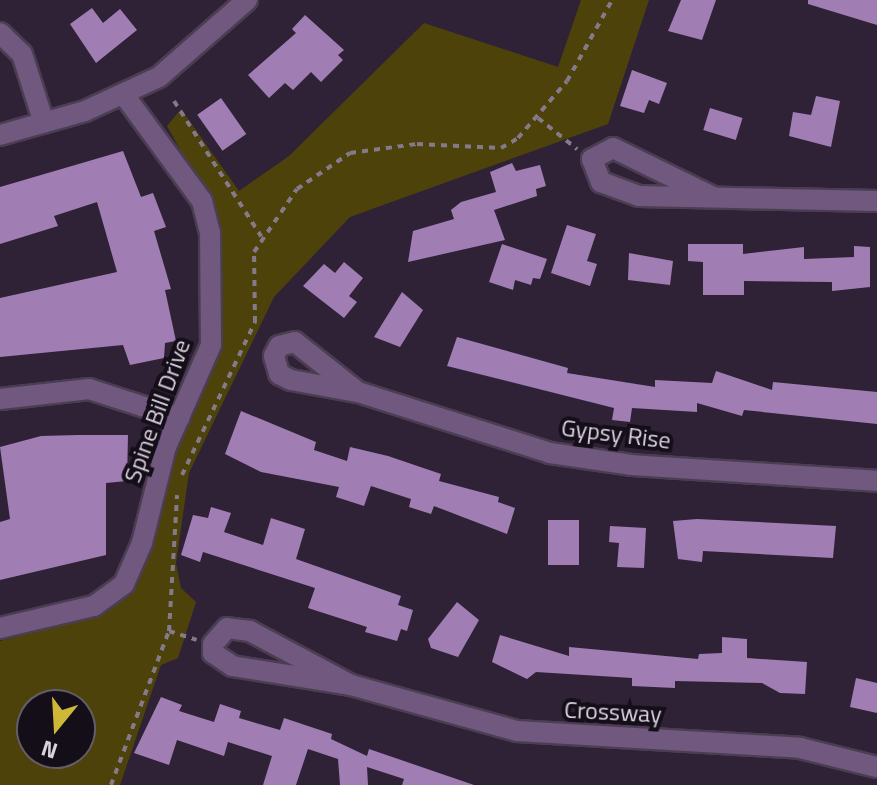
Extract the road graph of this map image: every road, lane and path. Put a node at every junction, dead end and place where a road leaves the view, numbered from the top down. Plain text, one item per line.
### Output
1 (247, 0) edge
2 (612, 0) edge
3 (0, 33) edge
4 (124, 95) junction
5 (174, 101) dead end
6 (538, 118) junction
7 (44, 123) junction
8 (0, 135) edge
9 (592, 159) junction
10 (711, 196) junction
11 (877, 201) edge
12 (261, 236) junction
13 (358, 392) dead end
14 (0, 399) edge
15 (179, 418) junction
16 (877, 481) edge
17 (0, 628) edge
18 (169, 631) junction
19 (213, 644) junction
20 (351, 685) junction
21 (877, 767) edge
22 (111, 785) edge

1 - 4 street
2 - 6 path
3 - 7 street
4 - 7 street
4 - 15 street, Spine Bill Drive
5 - 12 path
6 - 9 path
6 - 12 path
7 - 8 street
9 - 10 street
9 - 10 street
10 - 11 street
12 - 18 path
13 - 16 street, Gypsy Rise
14 - 15 street
15 - 17 street, Spine Bill Drive
18 - 19 path
18 - 22 path
19 - 20 street, Crossway
19 - 20 street, Crossway
20 - 21 street, Crossway

